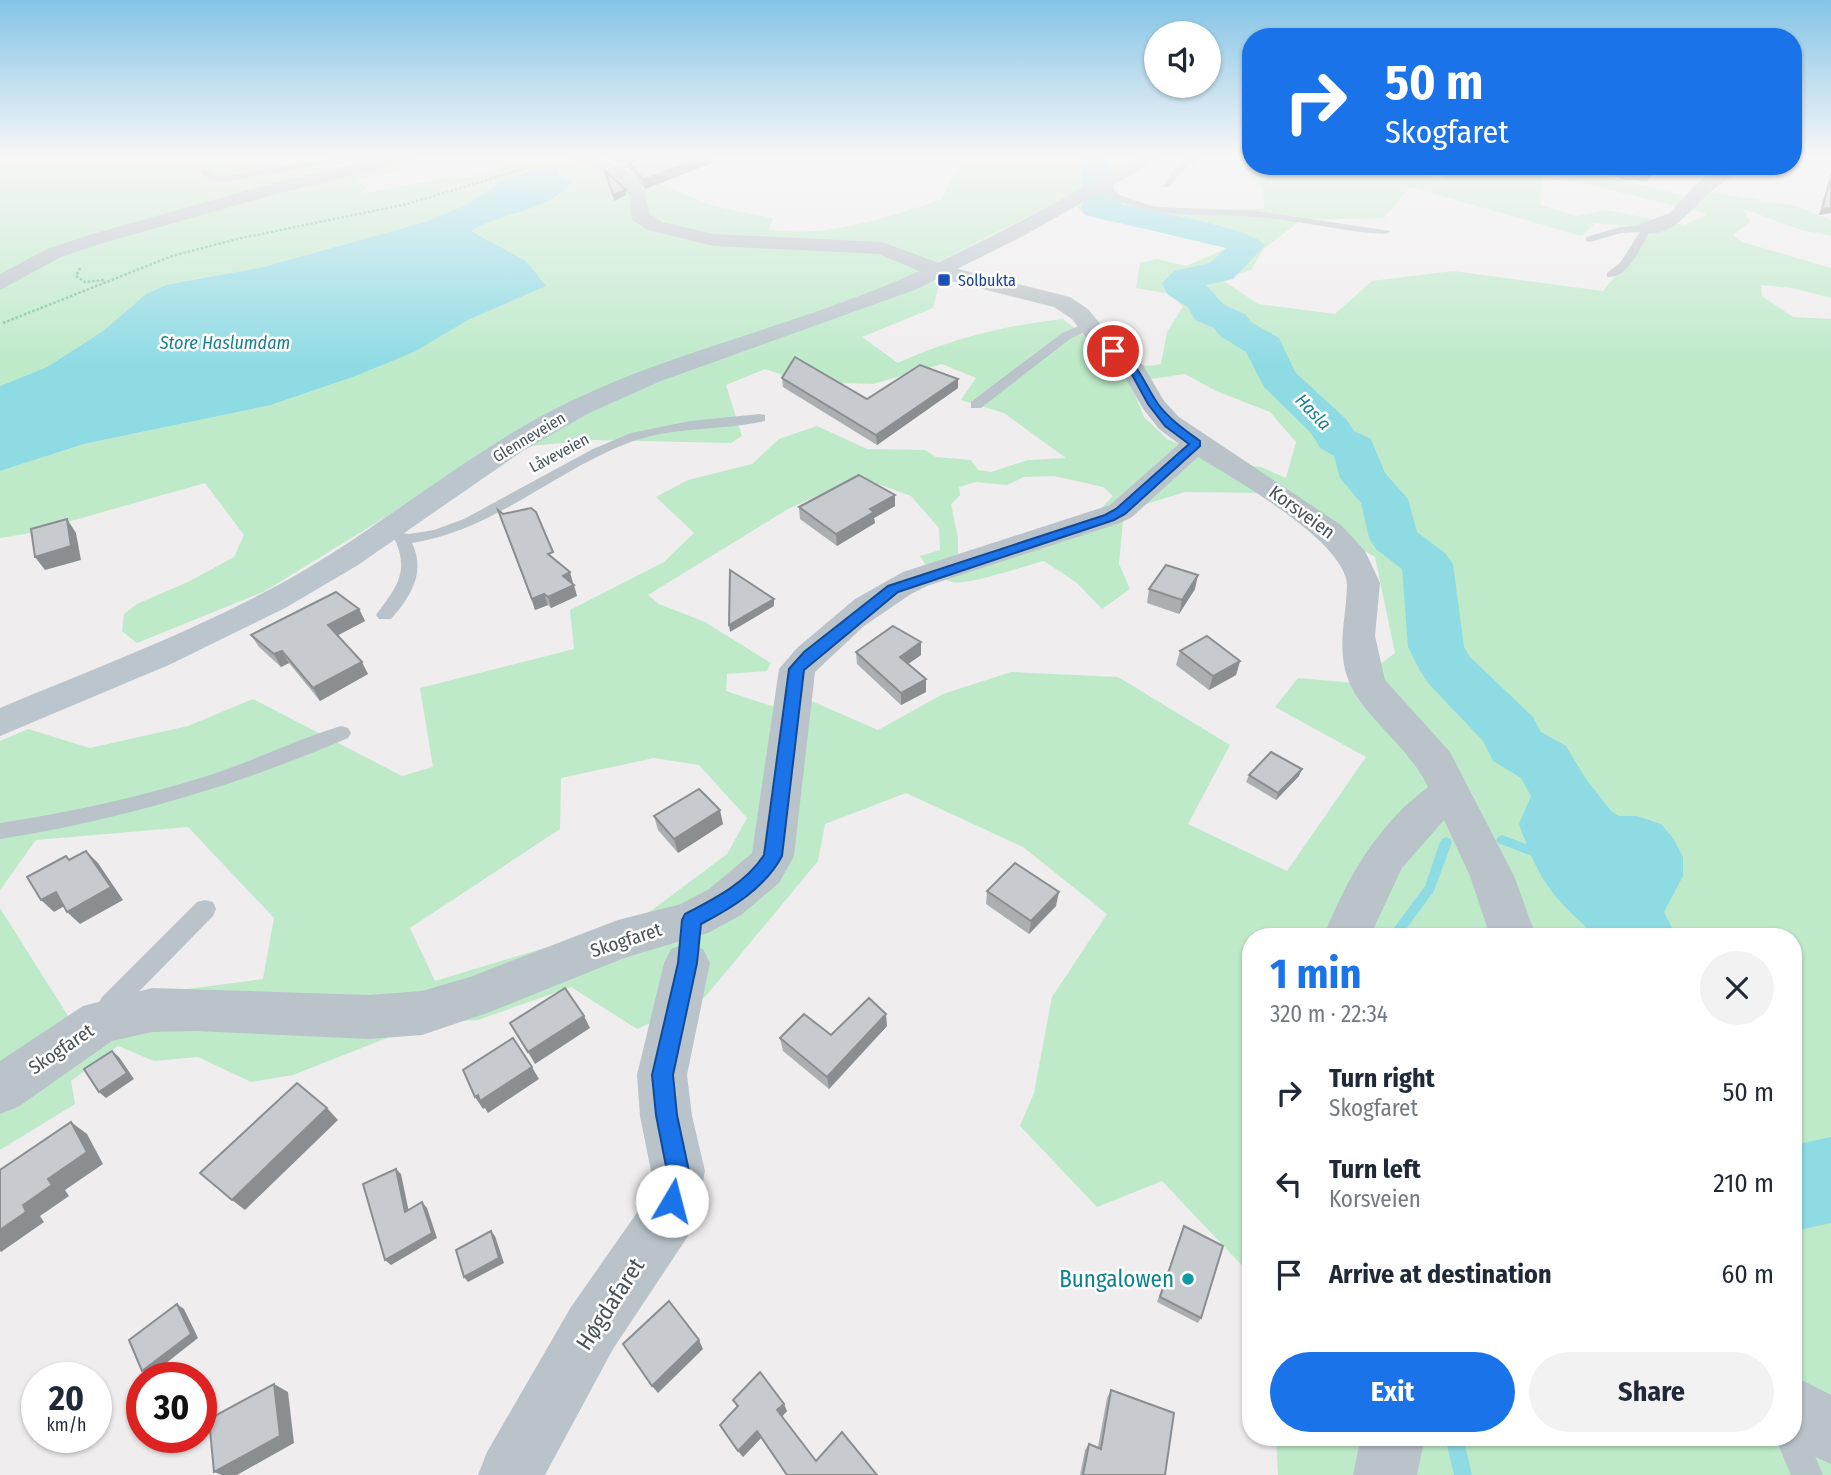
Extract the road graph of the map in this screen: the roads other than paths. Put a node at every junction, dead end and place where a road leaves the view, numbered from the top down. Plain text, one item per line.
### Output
1 (145, 225) edge
2 (653, 225) edge
3 (1026, 225) edge
4 (1317, 225) edge
5 (1656, 225) edge
6 (1647, 228) junction
7 (1386, 231) dead end
8 (1590, 239) dead end
9 (939, 271) junction
10 (1611, 275) dead end
11 (0, 283) edge
12 (1088, 327) junction
13 (976, 405) dead end
14 (760, 418) dead end
15 (1196, 444) junction
16 (393, 536) junction
17 (385, 615) dead end
18 (0, 723) edge
19 (341, 733) dead end
20 (1451, 792) junction
21 (0, 831) edge
22 (205, 909) dead end
23 (1350, 928) edge
24 (1510, 928) edge
25 (690, 942) junction
26 (100, 1022) junction
27 (0, 1090) edge
28 (1802, 1412) edge
29 (1831, 1432) edge
30 (1391, 1446) edge
31 (1795, 1446) edge
32 (510, 1475) edge
33 (1385, 1475) edge
34 (1807, 1475) edge

1 - 11 street
2 - 9 street, Korsveien
3 - 9 main road, Glenneveien
4 - 7 lane
5 - 6 street
6 - 8 lane
6 - 10 lane
9 - 12 street, Korsveien
9 - 16 main road, Glenneveien
12 - 13 lane
12 - 15 street, Korsveien
14 - 16 lane, Låveveien
15 - 20 street, Korsveien
15 - 25 street, Skogfaret
16 - 17 lane
16 - 18 main road, Glenneveien
19 - 21 lane
20 - 23 street
20 - 24 street, Korsveien
22 - 26 lane
25 - 26 street, Skogfaret
25 - 32 street, Høgdafaret
26 - 27 street, Skogfaret
28 - 29 street
30 - 33 street
31 - 34 lane

